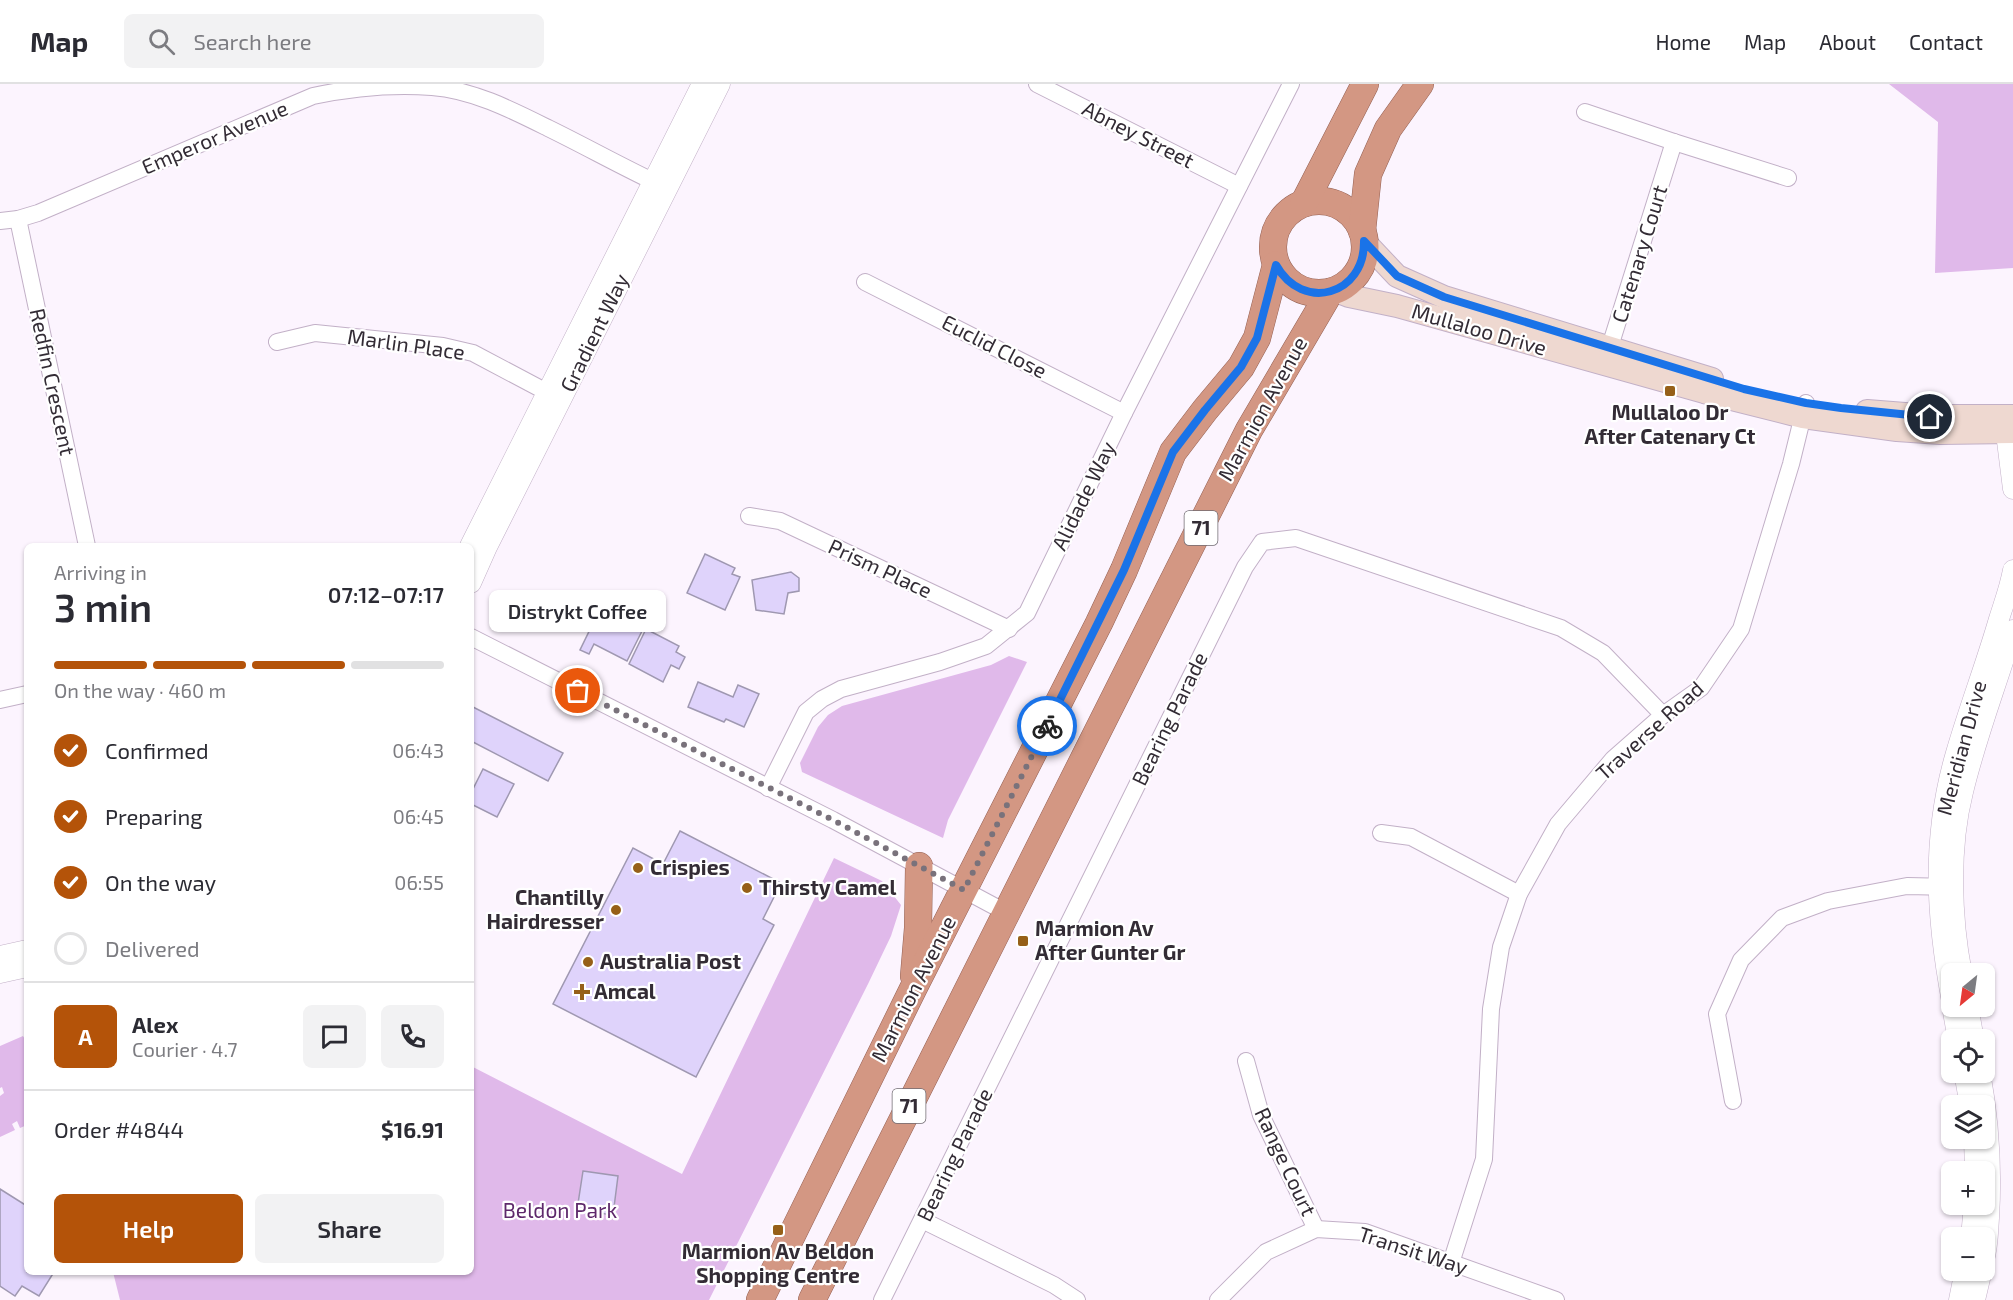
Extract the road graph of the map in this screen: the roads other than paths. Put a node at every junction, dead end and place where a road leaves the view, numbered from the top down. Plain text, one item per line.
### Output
1 (702, 84) edge
2 (720, 84) edge
3 (1037, 84) edge
4 (1291, 84) edge
5 (1365, 84) edge
6 (1420, 84) edge
7 (380, 86) edge
8 (1585, 112) dead end
9 (1674, 142) junction
10 (1788, 178) dead end
11 (660, 185) junction
12 (1239, 186) junction
13 (1305, 203) junction
14 (18, 219) junction
15 (0, 221) edge
16 (1363, 236) junction
17 (1276, 265) junction
18 (864, 282) dead end
19 (1332, 291) junction
20 (277, 342) dead end
21 (1607, 356) junction
22 (554, 396) junction
23 (1805, 410) junction
24 (1124, 413) junction
25 (2009, 424) edge
26 (2013, 489) edge
27 (749, 516) dead end
28 (86, 543) edge
29 (472, 543) edge
30 (2013, 570) edge
31 (474, 576) edge
32 (1009, 629) junction
33 (2008, 636) edge
34 (474, 639) edge
35 (24, 695) edge
36 (0, 700) edge
37 (1662, 715) junction
38 (768, 788) junction
39 (1381, 833) dead end
40 (919, 866) junction
41 (1946, 888) junction
42 (964, 890) junction
43 (1519, 894) junction
44 (1007, 913) junction
45 (24, 951) edge
46 (0, 956) edge
47 (1945, 963) edge
48 (1960, 963) edge
49 (24, 968) edge
50 (0, 973) edge
51 (913, 989) junction
52 (1246, 1061) dead end
53 (1982, 1083) edge
54 (1733, 1101) dead end
55 (922, 1220) junction
56 (1987, 1227) edge
57 (1316, 1229) junction
58 (1451, 1263) junction
59 (1963, 1281) edge
60 (1979, 1281) edge
61 (760, 1300) edge
62 (812, 1300) edge
63 (882, 1300) edge
64 (1077, 1300) edge
65 (1218, 1300) edge
66 (1556, 1300) edge
67 (1959, 1300) edge
68 (1975, 1300) edge

1 - 11 street, Gradient Way
2 - 11 street, Gradient Way
3 - 12 street, Abney Street
4 - 12 street, Alidade Way
5 - 13 highway, 71
6 - 16 highway, 71
7 - 11 street, Emperor Avenue
7 - 14 street, Emperor Avenue
8 - 9 street
9 - 10 street
9 - 21 street, Catenary Court
11 - 22 street, Gradient Way
12 - 24 street, Alidade Way
13 - 16 highway
13 - 17 highway, 71
14 - 15 street, Emperor Avenue
14 - 28 street, Redfin Crescent
16 - 19 highway, 71
16 - 21 main road, Mullaloo Drive
17 - 19 highway
17 - 42 highway, Marmion Avenue / 71
18 - 24 street, Euclid Close
19 - 21 main road, Mullaloo Drive
19 - 44 highway, Marmion Avenue / 71
20 - 22 street, Marlin Place
21 - 23 main road, Mullaloo Drive
22 - 29 street, Gradient Way
22 - 31 street, Gradient Way
23 - 25 main road, Mullaloo Drive
23 - 37 street, Traverse Road
24 - 32 street, Alidade Way
25 - 26 street
27 - 32 street, Prism Place
30 - 33 street, Meridian Drive
32 - 38 street, Alidade Way
33 - 41 street, Meridian Drive
34 - 38 street
35 - 36 street
37 - 43 street, Traverse Road
37 - 55 street, Bearing Parade
38 - 40 street
39 - 43 street
40 - 42 street
40 - 51 highway
41 - 47 street, Meridian Drive
41 - 48 street, Meridian Drive
41 - 54 street
42 - 44 street
42 - 51 highway, Marmion Avenue / 71
43 - 58 street, Traverse Road
44 - 62 highway, Marmion Avenue / 71
45 - 46 street
49 - 50 street
51 - 61 highway, Marmion Avenue / 71
52 - 57 street, Range Court
53 - 56 street
55 - 63 street, Bearing Parade
55 - 64 street
57 - 58 street, Transit Way
57 - 65 street, Transit Way
58 - 66 street, Transit Way
59 - 67 street
60 - 68 street

